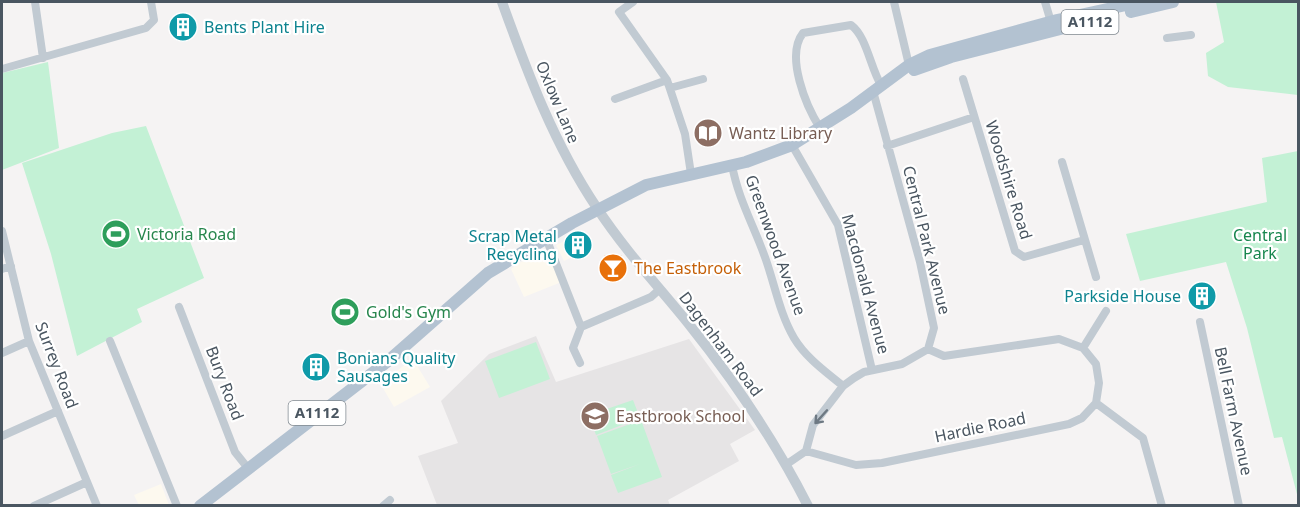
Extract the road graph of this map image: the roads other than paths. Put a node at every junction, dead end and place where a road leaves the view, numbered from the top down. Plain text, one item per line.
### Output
1 (35, 2) edge
2 (151, 2) edge
3 (502, 2) edge
4 (633, 2) edge
5 (894, 2) edge
6 (1046, 2) edge
7 (1140, 2) edge
8 (1173, 2) edge
9 (1051, 22) junction
10 (1191, 35) dead end
11 (1167, 38) dead end
12 (43, 58) junction
13 (909, 65) junction
14 (2, 69) edge
15 (895, 76) junction
16 (703, 79) dead end
17 (963, 79) dead end
18 (669, 84) junction
19 (877, 88) junction
20 (615, 99) dead end
21 (974, 117) junction
22 (820, 128) junction
23 (792, 145) junction
24 (887, 146) junction
25 (1062, 162) dead end
26 (732, 165) junction
27 (691, 174) junction
28 (597, 209) junction
29 (2, 231) edge
30 (546, 238) junction
31 (1084, 240) junction
32 (11, 266) junction
33 (2, 269) edge
34 (1096, 277) dead end
35 (660, 289) junction
36 (179, 307) dead end
37 (1106, 310) dead end
38 (1200, 322) dead end
39 (581, 327) junction
40 (29, 341) junction
41 (110, 341) dead end
42 (1083, 348) junction
43 (928, 349) junction
44 (2, 353) edge
45 (580, 363) dead end
46 (872, 370) junction
47 (843, 386) junction
48 (1096, 403) junction
49 (58, 411) junction
50 (2, 436) edge
51 (806, 451) junction
52 (787, 464) junction
53 (247, 467) junction
54 (87, 482) junction
55 (34, 506) edge
56 (96, 506) edge
57 (177, 506) edge
58 (200, 506) edge
59 (808, 506) edge
60 (1162, 506) edge
61 (1239, 506) edge

1 - 12 street
2 - 12 street
3 - 28 street, Oxlow Lane
4 - 18 street
5 - 13 street
6 - 9 street
7 - 9 main road, A1112
8 - 15 main road, A1112
9 - 13 main road, A1112
10 - 11 street
12 - 14 street
13 - 15 main road, A1112
15 - 19 main road, A1112
16 - 18 street
17 - 21 street, Woodshire Road
18 - 20 street
18 - 27 street
19 - 22 main road, A1112
19 - 22 street, Central Park Avenue
19 - 24 street, Central Park Avenue
21 - 24 street, Woodshire Road
21 - 31 street, Woodshire Road
22 - 23 main road, A1112
23 - 26 main road, A1112
23 - 46 street, Macdonald Avenue
24 - 43 street, Central Park Avenue
25 - 31 street
26 - 27 main road, A1112
26 - 47 street, Greenwood Avenue
27 - 28 main road, A1112
28 - 30 main road, A1112
28 - 35 street, Dagenham Road
29 - 32 street, Surrey Road
30 - 39 street
30 - 53 main road, A1112
31 - 34 street
32 - 33 street
32 - 40 street, Surrey Road
35 - 39 street
35 - 52 street, Dagenham Road
36 - 53 street, Bury Road
37 - 42 street
38 - 61 street, Bell Farm Avenue
39 - 45 street
40 - 44 street
40 - 49 street, Surrey Road
41 - 57 street
42 - 43 street
42 - 48 street
43 - 46 street
46 - 47 street
47 -> 51 street
48 - 51 street, Hardie Road
48 - 60 street
49 - 50 street
49 - 54 street, Surrey Road
51 - 52 street
52 - 59 street, Dagenham Road
53 - 58 main road, A1112
54 - 55 street
54 - 56 street, Surrey Road

